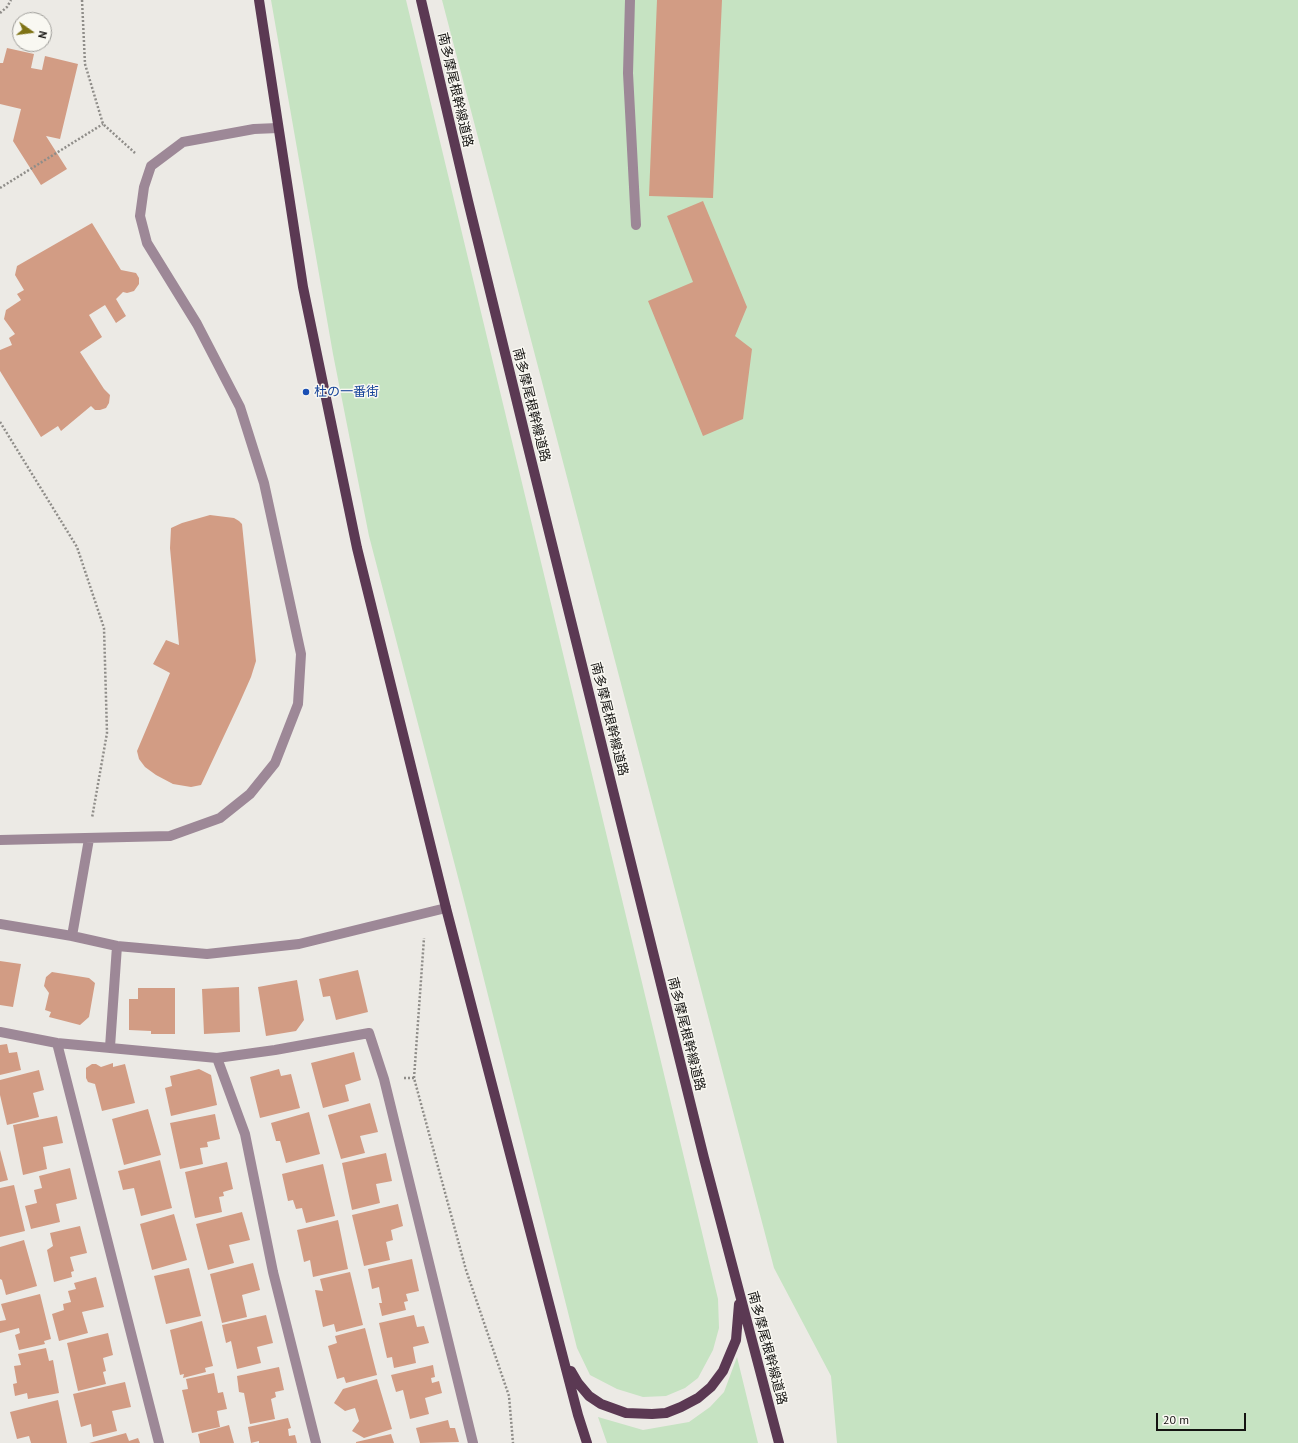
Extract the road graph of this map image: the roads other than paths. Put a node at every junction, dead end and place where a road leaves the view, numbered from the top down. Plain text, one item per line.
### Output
1 (258, 0) edge
2 (421, 0) edge
3 (630, 0) edge
4 (278, 128) junction
5 (636, 225) dead end
6 (89, 839) junction
7 (0, 840) edge
8 (446, 908) junction
9 (0, 924) edge
10 (72, 936) junction
11 (117, 946) junction
12 (0, 1032) edge
13 (57, 1043) junction
14 (110, 1047) junction
15 (217, 1058) junction
16 (739, 1294) junction
17 (563, 1355) junction
18 (159, 1443) edge
19 (316, 1443) edge
20 (473, 1443) edge
21 (587, 1443) edge
22 (779, 1443) edge

1 - 4 main road
2 - 16 main road, 南多摩尾根幹線道路
3 - 5 street
4 - 6 street
4 - 8 main road
6 - 7 street
6 - 10 street
8 - 11 street
8 - 17 main road
9 - 10 street
10 - 11 street
11 - 14 street
12 - 13 street
13 - 14 street
13 - 18 street
14 - 15 street
15 - 19 street
15 - 20 street
16 - 17 main road
16 - 22 main road, 南多摩尾根幹線道路
17 - 21 main road

